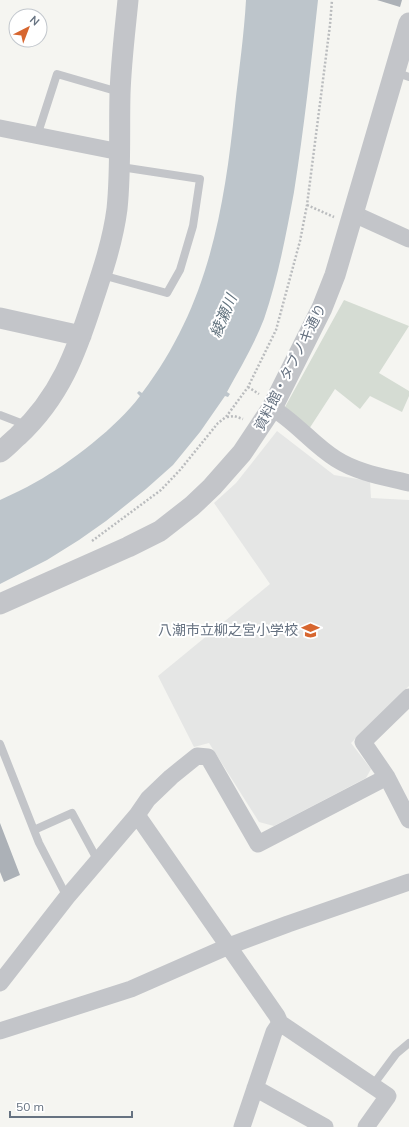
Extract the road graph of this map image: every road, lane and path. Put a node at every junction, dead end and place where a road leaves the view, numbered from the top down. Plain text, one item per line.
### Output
1 (128, 0) edge
2 (332, 0) edge
3 (409, 23) edge
4 (402, 74) edge
5 (120, 93) junction
6 (0, 128) edge
7 (37, 136) junction
8 (120, 159) junction
9 (307, 205) junction
10 (352, 219) junction
11 (409, 238) edge
12 (102, 275) junction
13 (0, 318) edge
14 (81, 336) junction
15 (272, 408) junction
16 (0, 415) edge
17 (226, 417) junction
18 (247, 422) dead end
19 (28, 426) junction
20 (0, 452) edge
21 (376, 476) junction
22 (409, 483) edge
23 (409, 492) edge
24 (89, 544) dead end
25 (0, 604) edge
26 (409, 697) edge
27 (0, 744) edge
28 (387, 777) junction
29 (137, 815) junction
30 (409, 820) edge
31 (34, 830) junction
32 (98, 861) junction
33 (409, 882) edge
34 (68, 897) junction
35 (229, 946) junction
36 (0, 983) edge
37 (280, 1023) junction
38 (0, 1031) edge
39 (409, 1043) edge
40 (373, 1085) junction
41 (255, 1088) junction
42 (242, 1127) edge
43 (325, 1127) edge
44 (366, 1127) edge

1 - 5 street
2 - 9 path
3 - 4 street, 資料館・タブノキ通り
4 - 10 street, 資料館・タブノキ通り
5 - 7 lane
5 - 8 street
6 - 7 street
7 - 8 street
8 - 12 street
8 - 12 lane
9 - 10 path
9 - 17 path
10 - 11 street
10 - 15 street, 資料館・タブノキ通り
12 - 14 street
13 - 14 street
14 - 19 street
15 - 21 street
15 - 25 street, 資料館・タブノキ通り
16 - 19 lane
17 - 18 path
17 - 24 path
19 - 20 street
21 - 22 street
21 - 23 street
26 - 28 street
27 - 31 lane
28 - 29 street
28 - 30 street
29 - 32 street
29 - 35 street
31 - 32 lane
31 - 34 lane
32 - 34 street
33 - 35 street
34 - 36 street
35 - 37 street
35 - 38 street
37 - 40 street
37 - 41 street
39 - 40 lane
40 - 44 street
41 - 42 street
41 - 43 street

